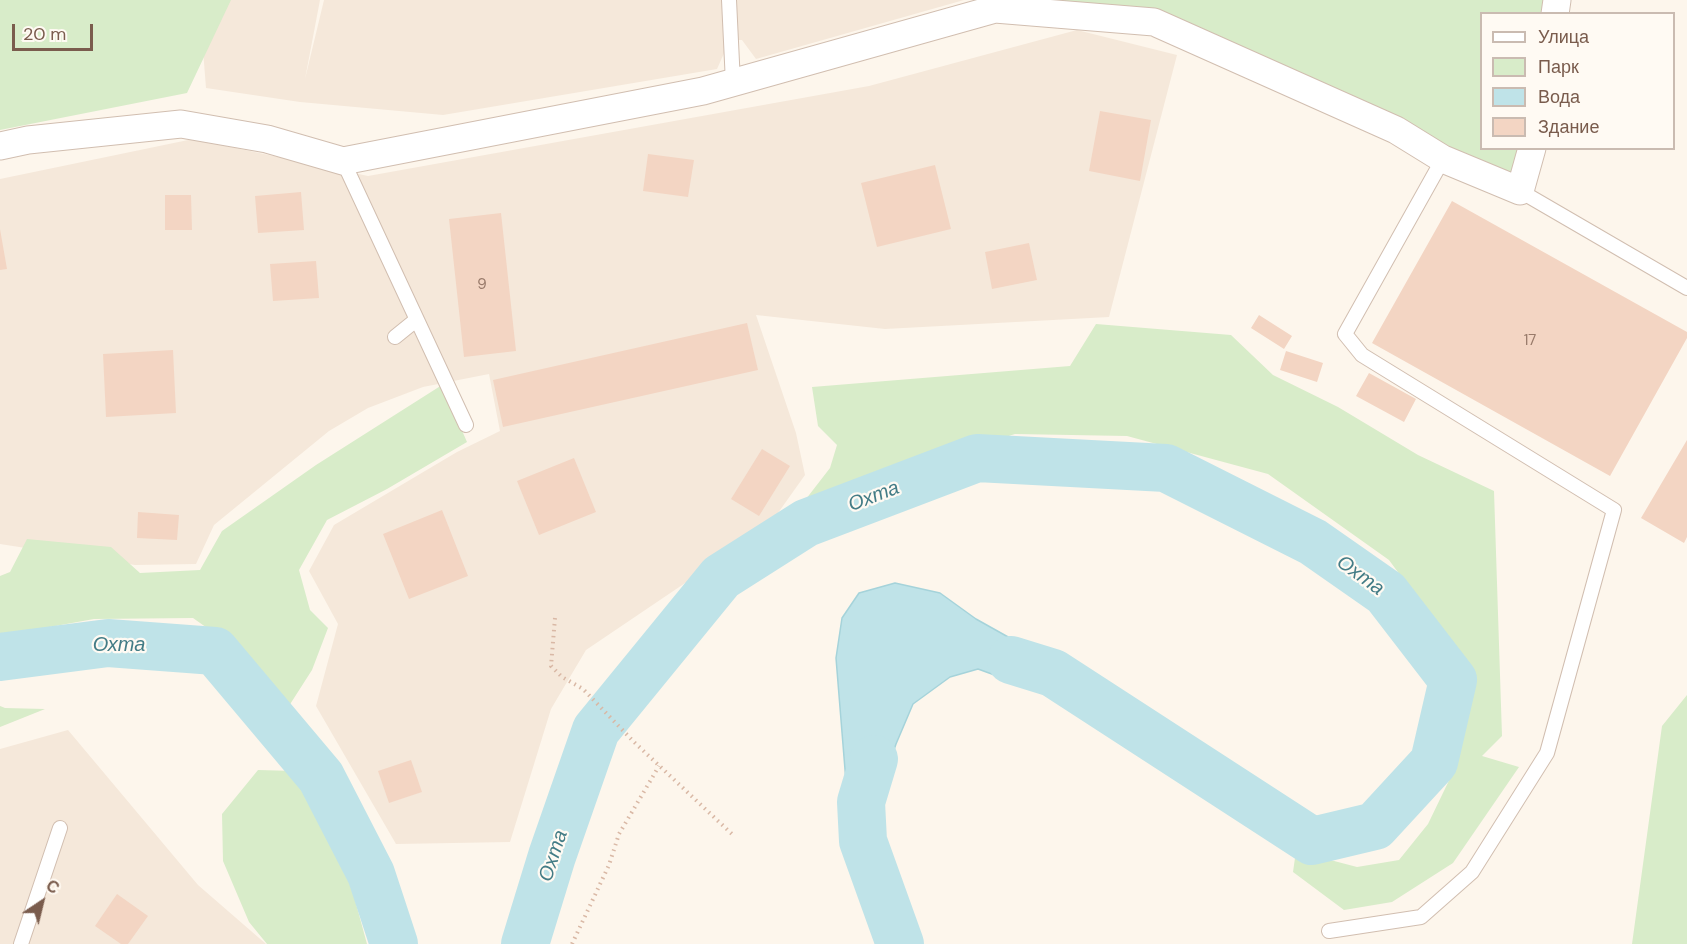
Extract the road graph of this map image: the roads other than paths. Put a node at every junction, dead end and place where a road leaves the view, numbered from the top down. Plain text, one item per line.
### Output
1 (729, 0) edge
2 (733, 83) junction
3 (0, 146) edge
4 (1531, 150) edge
5 (1443, 159) junction
6 (343, 161) junction
7 (1520, 190) junction
8 (1687, 288) edge
9 (416, 320) junction
10 (395, 337) dead end
11 (466, 424) dead end
12 (60, 828) dead end
13 (1329, 931) dead end
14 (21, 944) edge

1 - 2 lane
2 - 5 street
2 - 6 street
3 - 6 street
4 - 7 street
5 - 7 street
5 - 13 lane
6 - 9 lane
7 - 8 lane
9 - 10 lane
9 - 11 lane
12 - 14 lane

